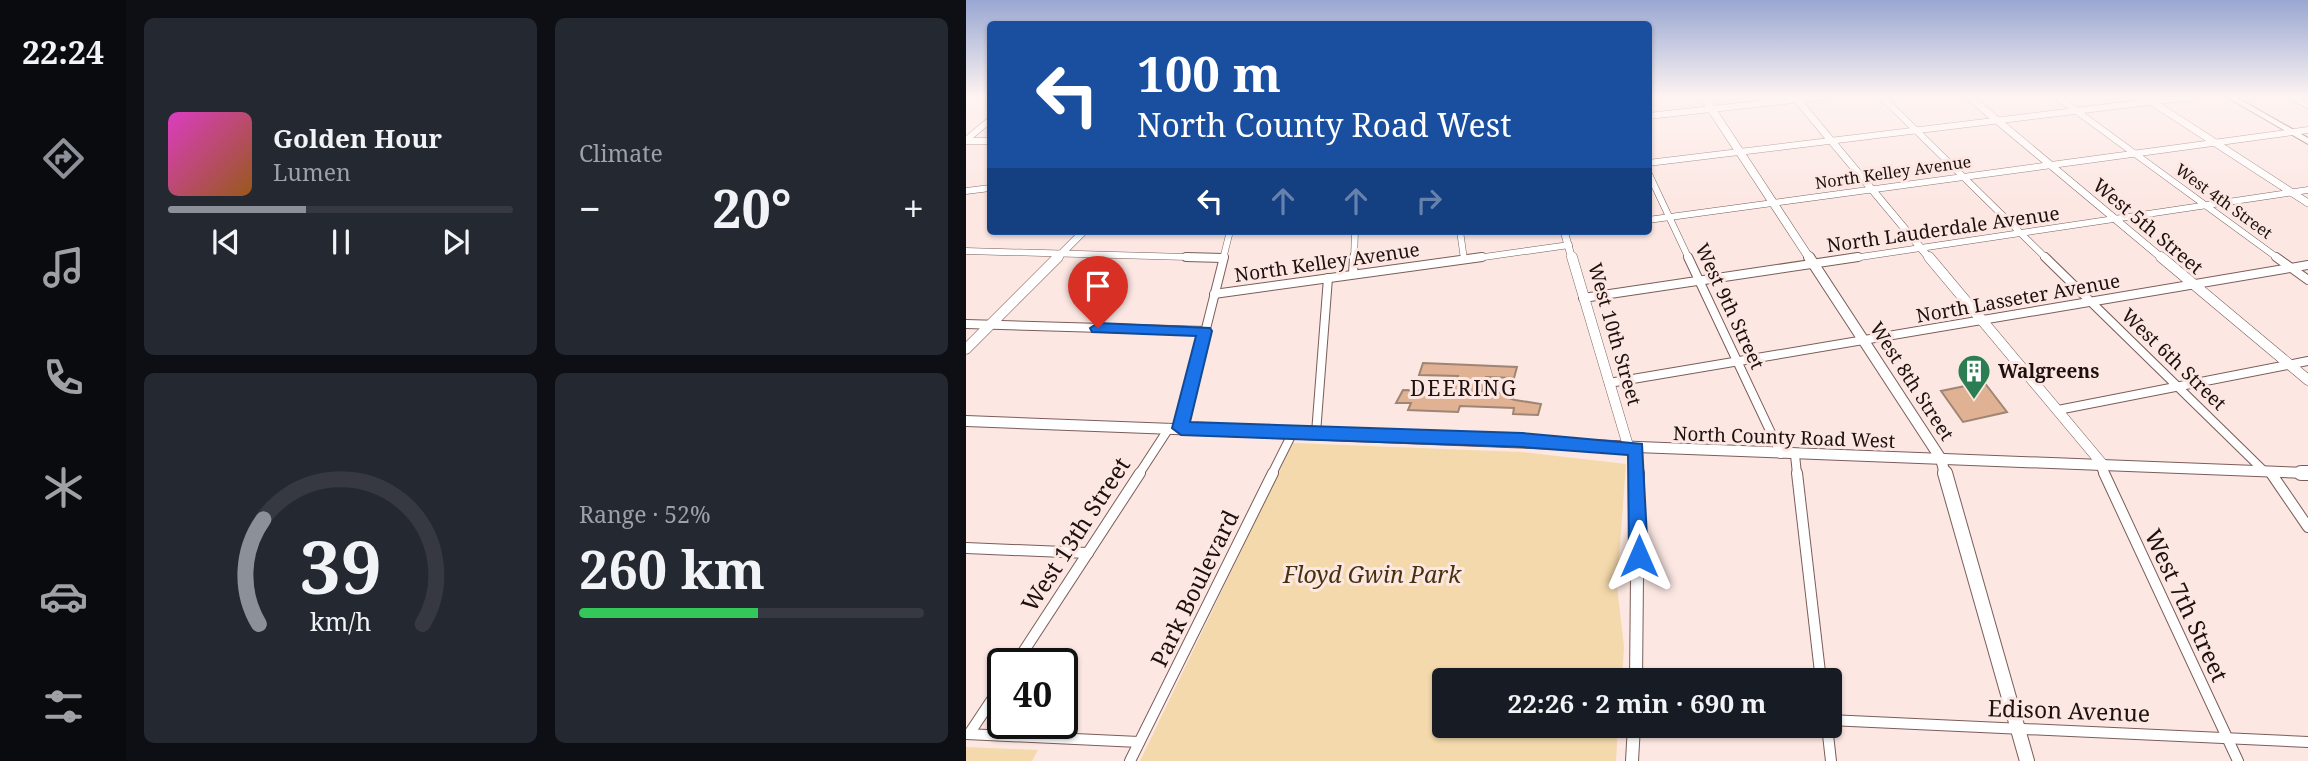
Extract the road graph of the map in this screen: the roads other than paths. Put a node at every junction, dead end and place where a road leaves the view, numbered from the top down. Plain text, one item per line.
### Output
1 (1727, 132) edge
2 (1824, 132) edge
3 (1904, 132) edge
4 (1918, 132) edge
5 (2012, 132) edge
6 (2104, 132) edge
7 (2197, 132) edge
8 (2293, 132) junction
9 (2297, 132) edge
10 (966, 140) edge
11 (987, 141) edge
12 (1832, 141) junction
13 (2308, 141) edge
14 (2215, 143) junction
15 (1740, 152) junction
16 (2135, 154) junction
17 (1652, 163) edge
18 (2051, 165) junction
19 (1964, 177) junction
20 (1652, 181) edge
21 (987, 188) edge
22 (1872, 189) junction
23 (2308, 190) edge
24 (966, 191) edge
25 (2292, 193) junction
26 (1773, 203) junction
27 (2308, 203) edge
28 (2206, 206) junction
29 (1668, 218) junction
30 (2116, 219) junction
31 (1652, 220) edge
32 (2021, 233) junction
33 (1080, 235) edge
34 (1229, 235) edge
35 (1355, 235) edge
36 (1461, 235) edge
37 (1567, 235) edge
38 (1569, 245) junction
39 (1922, 248) junction
40 (966, 251) edge
41 (1061, 253) junction
42 (1223, 258) junction
43 (1464, 259) junction
44 (1813, 264) junction
45 (2308, 265) edge
46 (2291, 267) junction
47 (1353, 274) junction
48 (1328, 278) junction
49 (2308, 280) edge
50 (1699, 281) junction
51 (2194, 284) junction
52 (1214, 293) junction
53 (1583, 298) junction
54 (2091, 302) junction
55 (1982, 320) junction
56 (966, 324) edge
57 (990, 325) junction
58 (1205, 331) junction
59 (1863, 340) junction
60 (966, 349) edge
61 (2308, 361) edge
62 (1737, 362) junction
63 (2290, 364) junction
64 (2308, 380) edge
65 (1609, 383) junction
66 (2177, 387) junction
67 (2058, 410) junction
68 (966, 421) edge
69 (1175, 428) junction
70 (1293, 432) junction
71 (1316, 433) junction
72 (1632, 449) junction
73 (1781, 454) junction
74 (1795, 454) junction
75 (1941, 459) junction
76 (2102, 466) junction
77 (2267, 471) junction
78 (2308, 473) edge
79 (2308, 527) edge
80 (966, 548) edge
81 (1088, 553) junction
82 (1026, 648) edge
83 (1636, 668) edge
84 (1820, 668) edge
85 (987, 706) edge
86 (1842, 721) edge
87 (2019, 730) junction
88 (968, 734) edge
89 (1633, 738) edge
90 (1828, 738) edge
91 (2228, 738) junction
92 (1139, 742) junction
93 (2308, 742) edge
94 (1130, 761) edge
95 (1632, 761) edge
96 (1831, 761) edge
97 (2027, 761) edge
98 (2238, 761) edge

1 - 15 main road, West 8th Street
2 - 12 street, West 7th Street
3 - 12 street
4 - 19 street, West 6th Street
5 - 18 street, West 5th Street
6 - 16 street, West 4th Street
7 - 14 street
8 - 9 street, North Kelley Avenue
8 - 13 main road
8 - 14 street, North Kelley Avenue
10 - 11 street
12 - 15 street
12 - 22 street, West 7th Street
14 - 16 street, North Kelley Avenue
14 - 25 street
15 - 17 street
15 - 26 main road, West 8th Street
16 - 18 street, North Kelley Avenue
16 - 28 street, West 4th Street
18 - 19 street, North Kelley Avenue
18 - 30 street, West 5th Street
19 - 22 street, North Kelley Avenue
19 - 32 street, West 6th Street
20 - 29 street, West 9th Street
21 - 24 street
22 - 26 street, North Kelley Avenue
22 - 39 street, West 7th Street
23 - 25 street, North Lauderdale Avenue
25 - 27 street
25 - 28 street, North Lauderdale Avenue
26 - 29 street, North Kelley Avenue
26 - 44 main road, West 8th Street
28 - 30 street, North Lauderdale Avenue
28 - 46 street, West 4th Street
29 - 31 street, North Kelley Avenue
29 - 50 street, West 9th Street
30 - 32 street, North Lauderdale Avenue
30 - 51 street, West 5th Street
32 - 39 street, North Lauderdale Avenue
32 - 54 street, West 6th Street
33 - 41 street
34 - 42 street, West 13th Street
35 - 47 street
36 - 43 street
37 - 38 street, West 10th Street
38 - 43 street, North Kelley Avenue
38 - 53 street, West 10th Street
39 - 44 street, North Lauderdale Avenue
39 - 55 street, West 7th Street
40 - 41 street, North Kelley Avenue
41 - 42 street, North Kelley Avenue
41 - 57 street
42 - 52 street, West 13th Street
43 - 47 street, North Kelley Avenue
44 - 50 street, North Lauderdale Avenue
44 - 59 main road, West 8th Street
45 - 46 street, North Lasseter Avenue
46 - 49 street, West 4th Street
46 - 51 street, North Lasseter Avenue
47 - 48 street, North Kelley Avenue
48 - 52 street, North Kelley Avenue
48 - 71 street
50 - 53 street, North Lauderdale Avenue
50 - 62 street, West 9th Street
51 - 54 street, North Lasseter Avenue
51 - 63 street, West 5th Street
52 - 58 street, West 13th Street
53 - 65 street, West 10th Street
54 - 55 street, North Lasseter Avenue
54 - 66 street, West 6th Street
55 - 59 street, North Lasseter Avenue
55 - 67 street, West 7th Street
56 - 57 street
57 - 58 street
57 - 60 street
58 - 69 street, West 13th Street
59 - 62 street, North Lasseter Avenue
59 - 75 main road, West 8th Street
61 - 63 street
62 - 65 street, North Lasseter Avenue
62 - 73 street, West 9th Street
63 - 64 street, West 5th Street
63 - 66 street
65 - 72 street, West 10th Street
66 - 67 street
66 - 77 street, West 6th Street
67 - 76 street, West 7th Street
68 - 69 main road, North County Road West
69 - 70 main road, North County Road West
69 - 81 street, West 13th Street
70 - 71 main road, North County Road West
70 - 92 street, Park Boulevard
71 - 72 main road, North County Road West
72 - 73 main road, North County Road West
72 - 83 street, West 10th Street
73 - 74 main road, North County Road West
74 - 75 main road, North County Road West
74 - 84 street
75 - 76 main road, North County Road West
75 - 87 main road, West 8th Street
76 - 77 main road, North County Road West
76 - 91 street, West 7th Street
77 - 78 main road, North County Road West
77 - 79 street, West 6th Street
80 - 81 street
81 - 82 street, West 13th Street
85 - 88 street
86 - 87 street, Edison Avenue
87 - 91 street, Edison Avenue
87 - 97 main road, West 8th Street
88 - 92 street
89 - 95 street
90 - 96 street
91 - 93 street, Edison Avenue
91 - 98 street, West 7th Street
92 - 94 street, Park Boulevard

